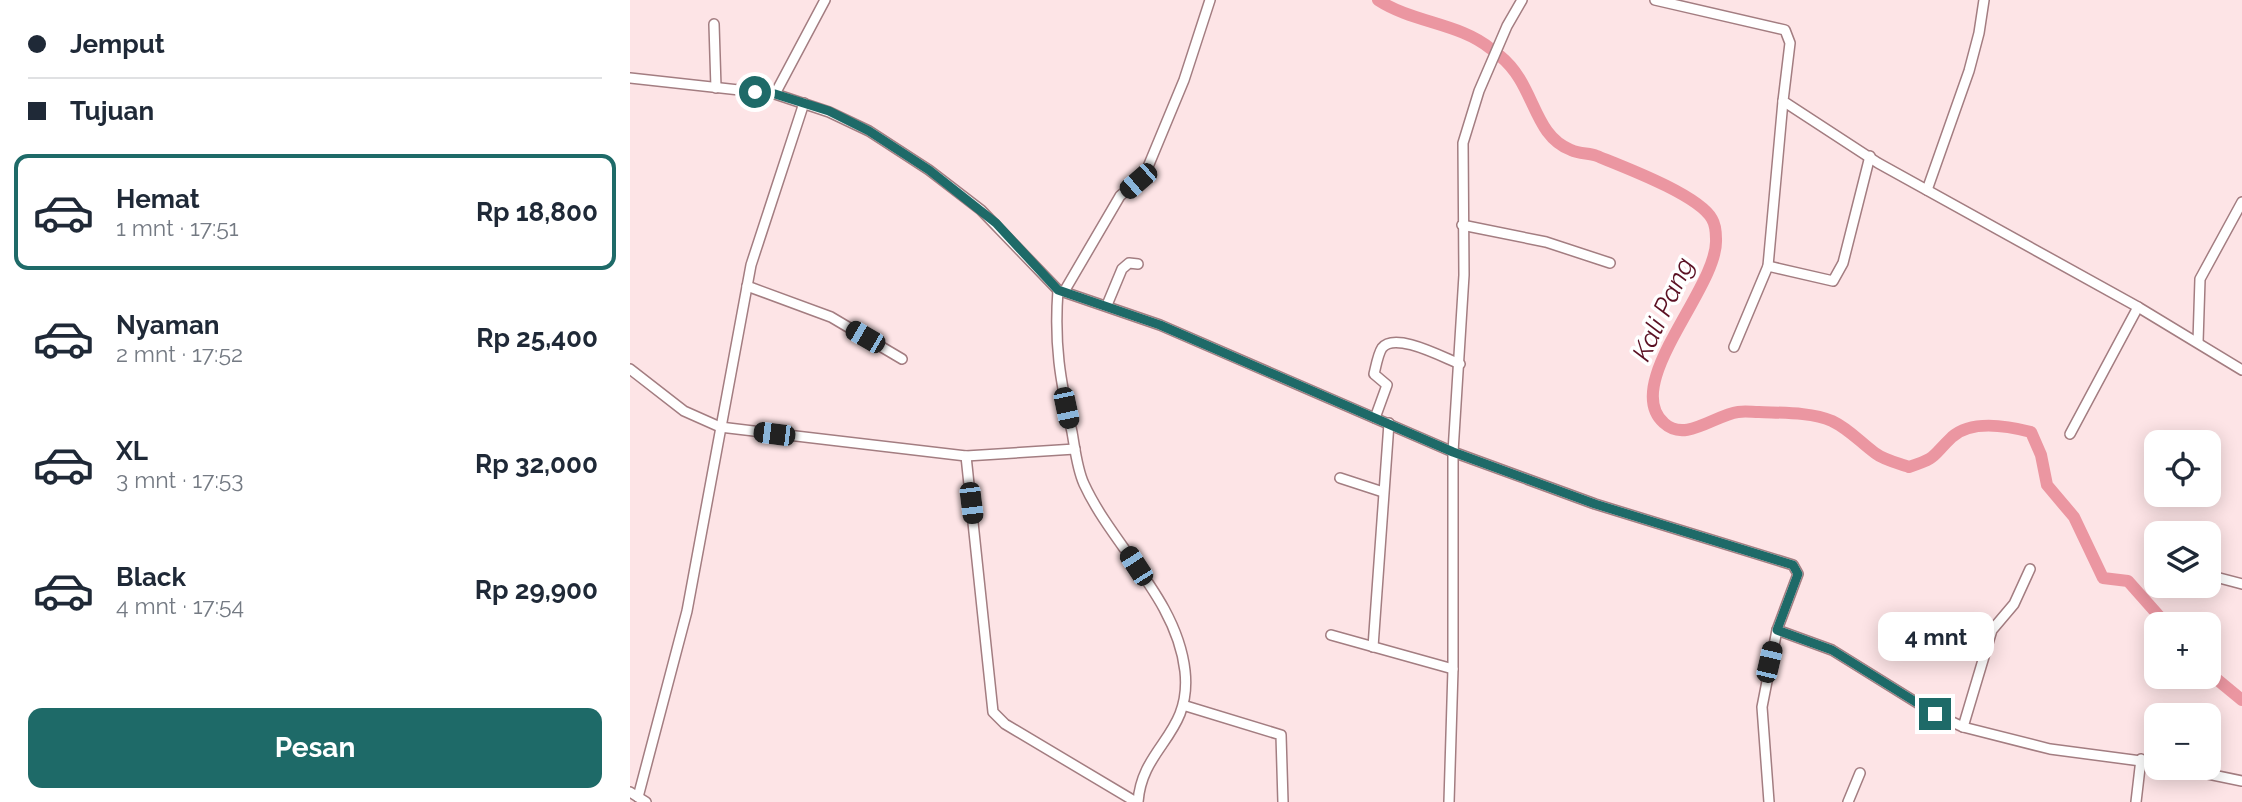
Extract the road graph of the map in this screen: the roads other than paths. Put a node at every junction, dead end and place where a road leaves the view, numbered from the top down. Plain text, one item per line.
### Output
1 (825, 0) edge
2 (1210, 0) edge
3 (1522, 0) edge
4 (1655, 0) edge
5 (1984, 0) edge
6 (714, 24) dead end
7 (630, 78) edge
8 (716, 88) junction
9 (775, 94) junction
10 (1783, 101) junction
11 (804, 103) junction
12 (1870, 156) junction
13 (1927, 190) junction
14 (2242, 202) edge
15 (1462, 225) junction
16 (1611, 263) dead end
17 (1138, 264) dead end
18 (1768, 266) junction
19 (747, 286) junction
20 (1061, 290) junction
21 (1107, 305) junction
22 (2138, 307) junction
23 (2198, 342) junction
24 (1734, 347) dead end
25 (902, 359) dead end
26 (1460, 364) junction
27 (631, 370) edge
28 (2242, 370) edge
29 (1376, 418) junction
30 (1389, 423) junction
31 (720, 427) junction
32 (2070, 434) dead end
33 (1075, 449) junction
34 (1453, 452) junction
35 (970, 455) junction
36 (1339, 478) dead end
37 (1383, 492) junction
38 (2030, 569) dead end
39 (2221, 578) edge
40 (2242, 584) edge
41 (1777, 630) junction
42 (1331, 635) dead end
43 (1373, 647) junction
44 (1454, 669) junction
45 (1186, 706) junction
46 (1963, 727) junction
47 (2141, 759) junction
48 (2144, 760) edge
49 (1860, 773) dead end
50 (2221, 777) edge
51 (2242, 782) edge
52 (638, 797) edge
53 (1137, 802) edge
54 (1283, 802) edge
55 (1449, 802) edge
56 (1769, 802) edge
57 (1848, 802) edge
58 (2136, 802) edge

1 - 9 street
2 - 20 street
3 - 15 street
4 - 10 street
5 - 13 street
6 - 8 street
7 - 8 street
8 - 9 street
9 - 11 street
10 - 12 street
10 - 18 street
11 - 19 street
11 - 20 street
12 - 13 street
12 - 18 street
13 - 22 street
14 - 23 street
15 - 16 street
15 - 26 street
17 - 21 street
18 - 24 street
19 - 25 street
19 - 31 street
20 - 21 street
20 - 33 street
21 - 29 street
22 - 23 street
22 - 32 street
23 - 28 street
26 - 29 street
26 - 34 street
27 - 31 street
29 - 30 street
30 - 34 street
30 - 37 street
31 - 35 street
31 - 52 street
33 - 35 street
33 - 45 street
34 - 41 street
34 - 44 street
35 - 53 street
36 - 37 street
37 - 43 street
38 - 46 street
39 - 40 street
41 - 46 street
41 - 56 street
42 - 43 street
43 - 44 street
44 - 55 street
45 - 53 street
45 - 54 street
46 - 47 street
47 - 48 street
47 - 58 street
49 - 57 street
50 - 51 street

